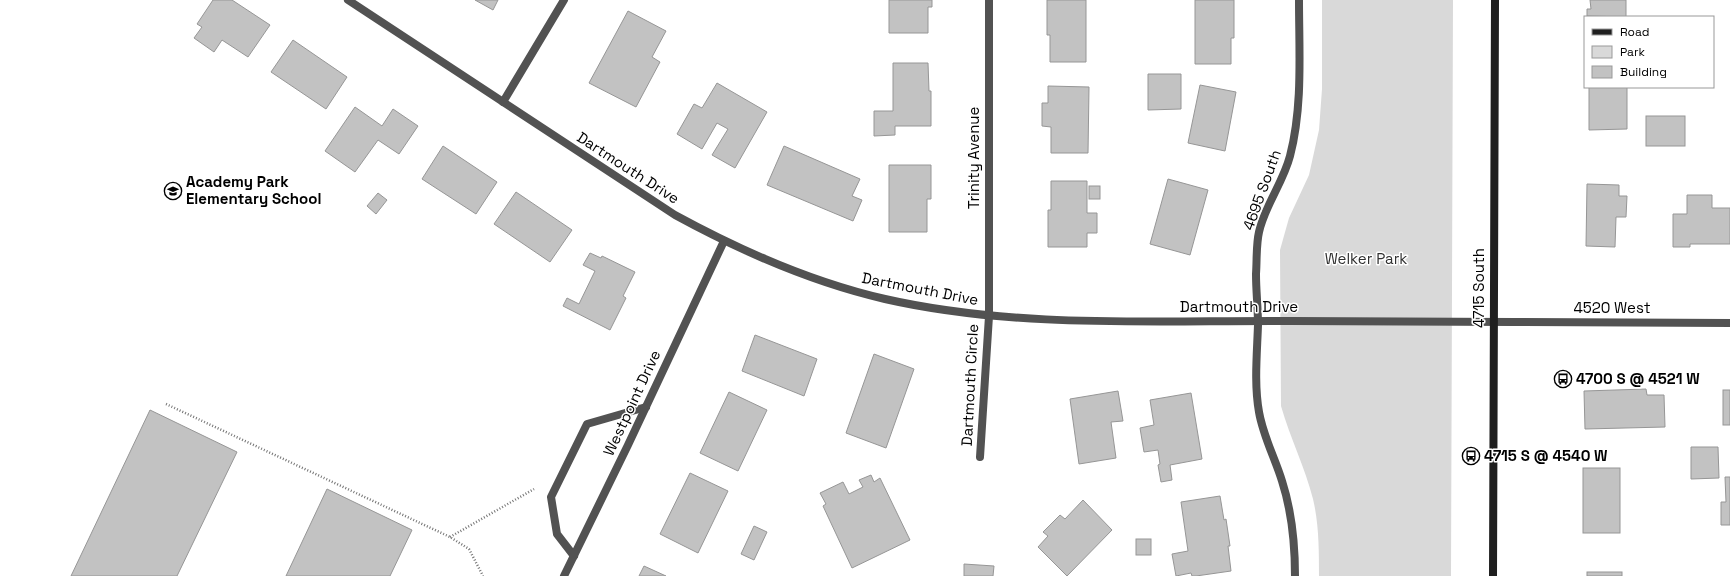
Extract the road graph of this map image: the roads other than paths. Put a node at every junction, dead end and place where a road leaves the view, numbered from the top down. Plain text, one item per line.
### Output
1 (348, 0) edge
2 (564, 0) edge
3 (989, 0) edge
4 (1299, 0) edge
5 (1495, 0) edge
6 (503, 102) junction
7 (724, 241) junction
8 (989, 316) junction
9 (1258, 321) junction
10 (1493, 322) junction
11 (1730, 322) edge
12 (646, 407) junction
13 (980, 457) dead end
14 (574, 556) junction
15 (564, 576) edge
16 (1295, 576) edge
17 (1493, 576) edge

1 - 6 street, Dartmouth Drive
2 - 6 street
3 - 8 street, Trinity Avenue
4 - 9 street, 4695 South
5 - 10 main road, 4715 South
6 - 7 street, Dartmouth Drive
7 - 8 street, Dartmouth Drive
7 - 12 street, Westpoint Drive
8 - 9 street, Dartmouth Drive
8 - 13 street, Dartmouth Circle
9 - 10 street, Dartmouth Drive
9 - 16 street, 4695 South
10 - 11 street, 4520 West
10 - 17 main road, 4715 South
12 - 14 street, Westpoint Drive
12 - 14 street
14 - 15 street, Westpoint Drive

